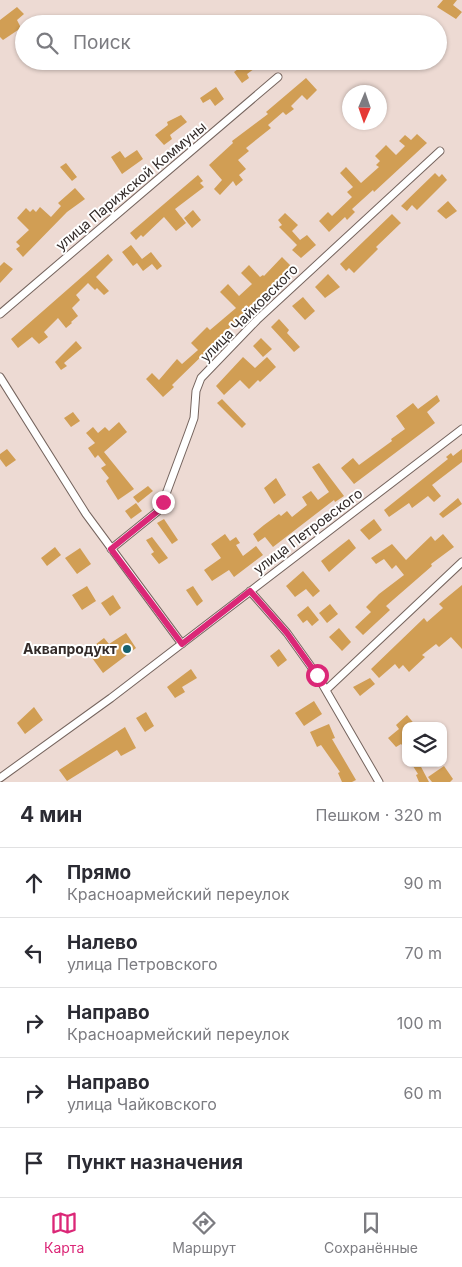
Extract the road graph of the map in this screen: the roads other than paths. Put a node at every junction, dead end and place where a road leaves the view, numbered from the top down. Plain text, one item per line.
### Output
1 (278, 77) dead end
2 (440, 151) dead end
3 (0, 314) edge
4 (0, 377) edge
5 (462, 429) edge
6 (111, 549) junction
7 (462, 562) edge
8 (250, 591) junction
9 (182, 644) junction
10 (326, 690) junction
11 (0, 778) edge
12 (379, 782) edge

1 - 3 street, улица Парижской Коммуны
2 - 6 street, улица Чайковского
4 - 6 street
5 - 8 street, улица Петровского
6 - 9 street
7 - 10 street
8 - 9 street, улица Петровского
8 - 10 street
9 - 11 street, улица Петровского
10 - 12 street

